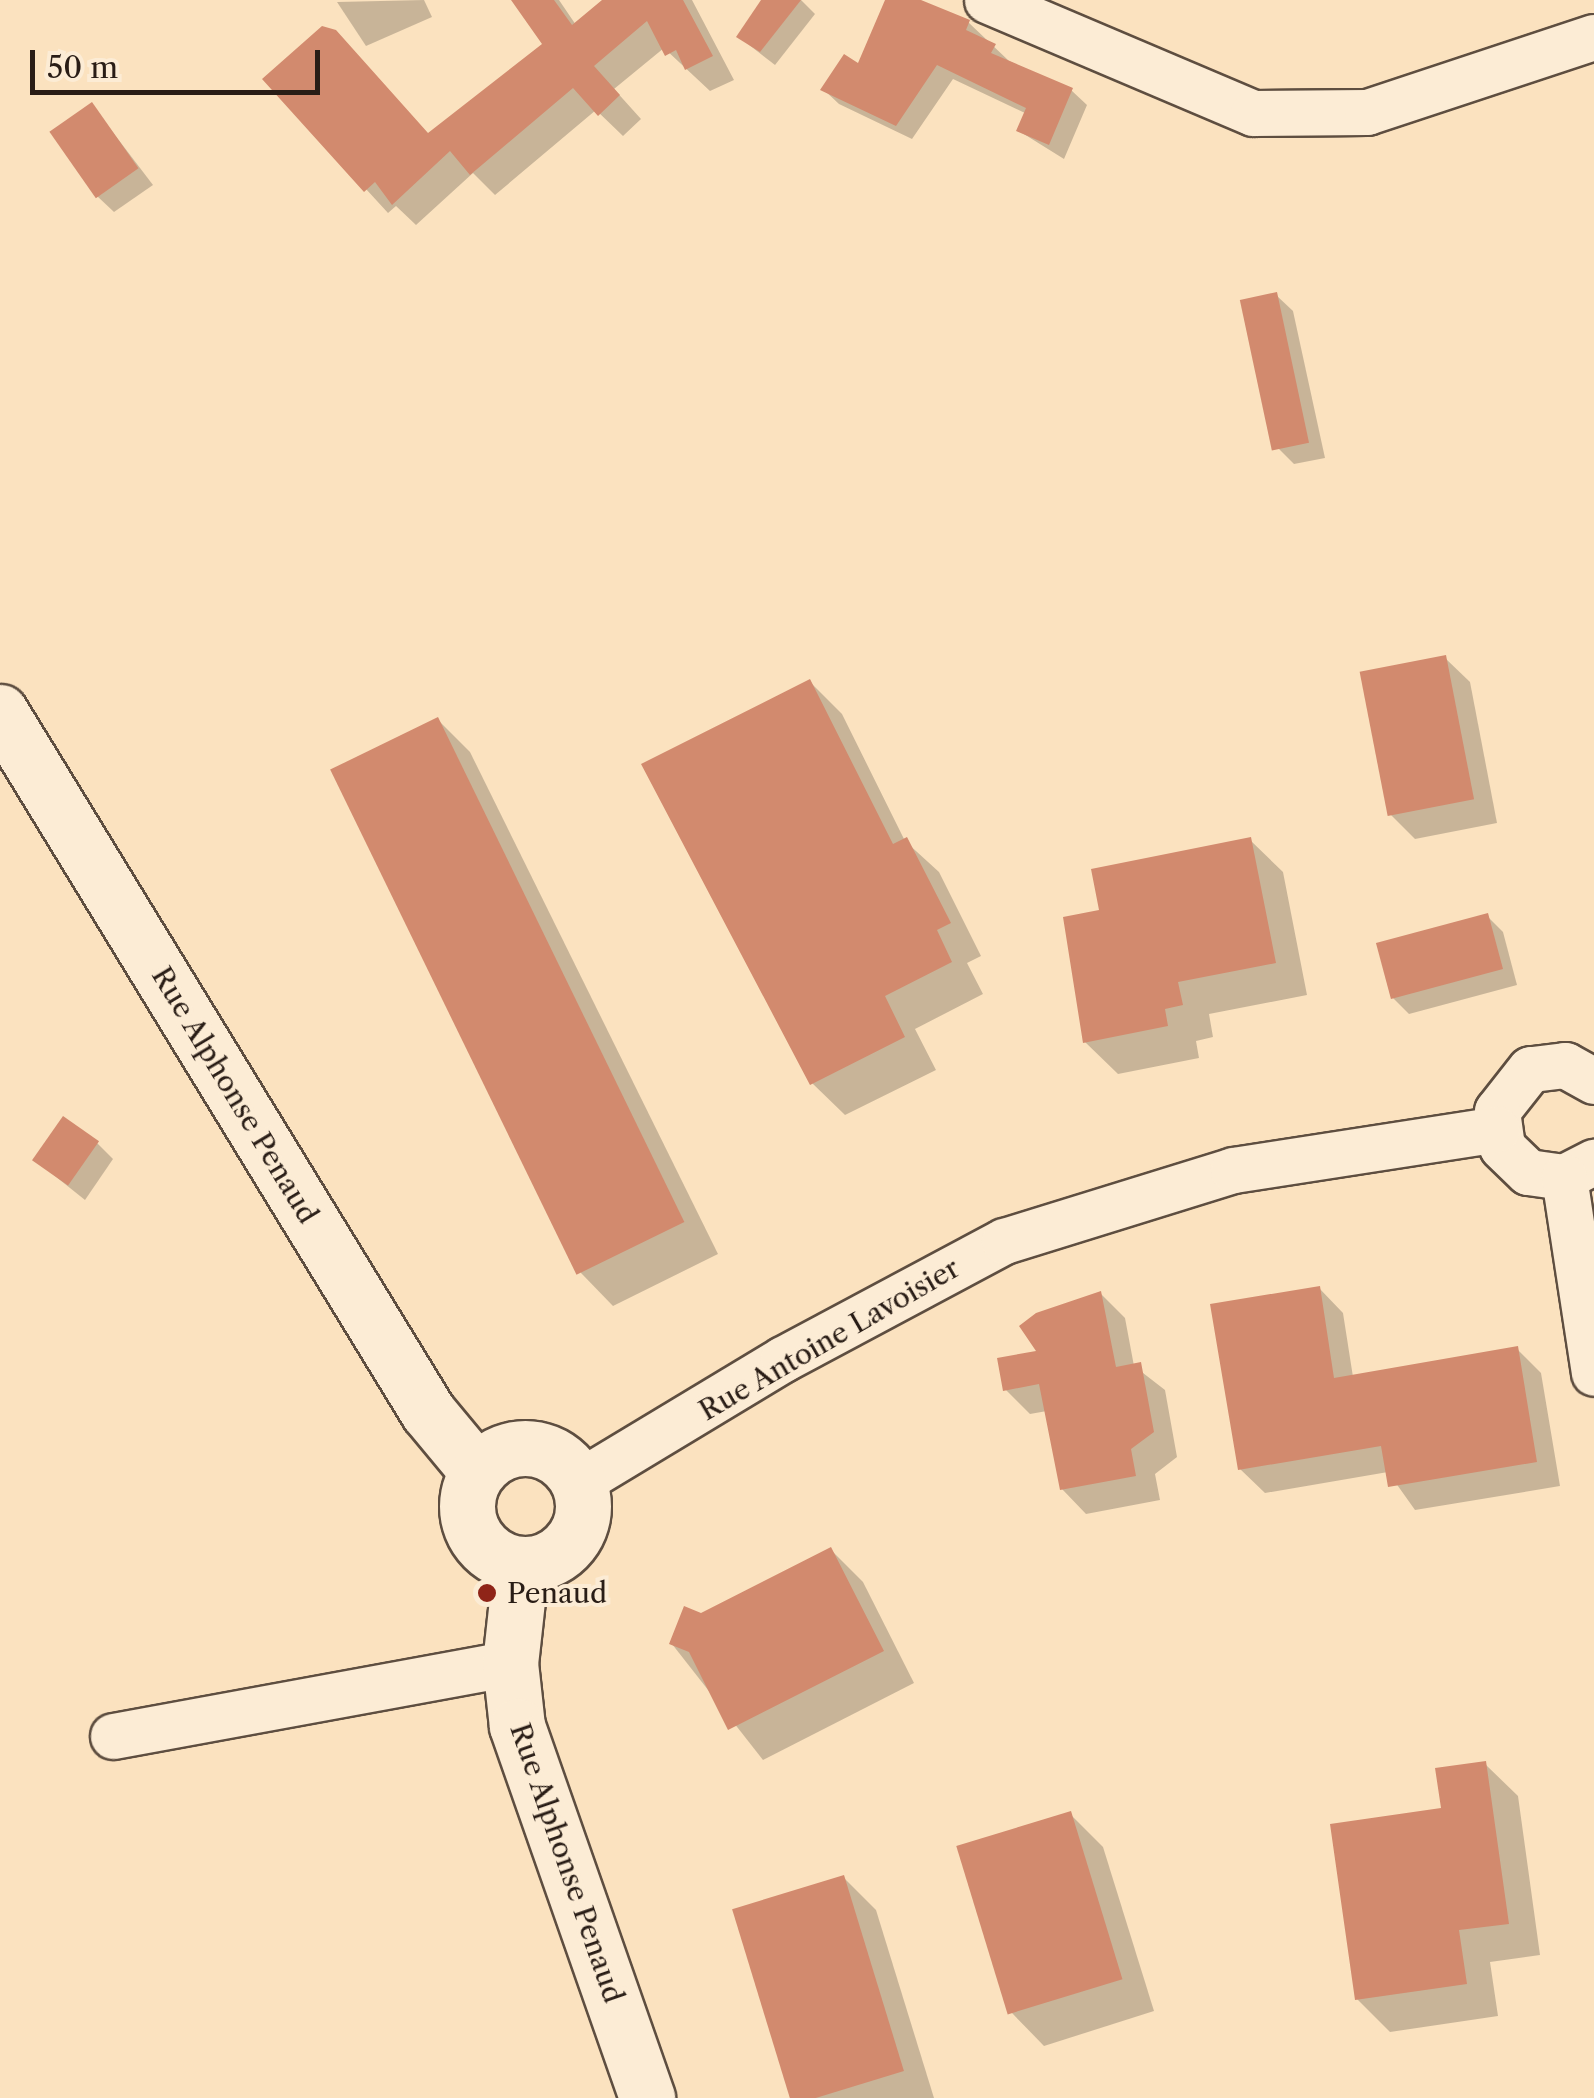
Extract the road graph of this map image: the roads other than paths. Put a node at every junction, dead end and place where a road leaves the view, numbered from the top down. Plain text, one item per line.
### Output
1 (987, 0) edge
2 (1594, 38) edge
3 (0, 712) edge
4 (1594, 1081) edge
5 (1497, 1129) junction
6 (1579, 1170) edge
7 (1594, 1373) edge
8 (477, 1471) junction
9 (579, 1482) junction
10 (521, 1564) junction
11 (510, 1663) junction
12 (113, 1736) dead end
13 (647, 2098) edge

1 - 2 street
3 - 8 street, Rue Alphonse Penaud
4 - 5 street
5 - 6 street
5 - 9 street, Rue Antoine Lavoisier
6 - 7 street
8 - 9 street
8 - 10 street
9 - 10 street
10 - 11 street, Rue Alphonse Penaud
11 - 12 street
11 - 13 street, Rue Alphonse Penaud

